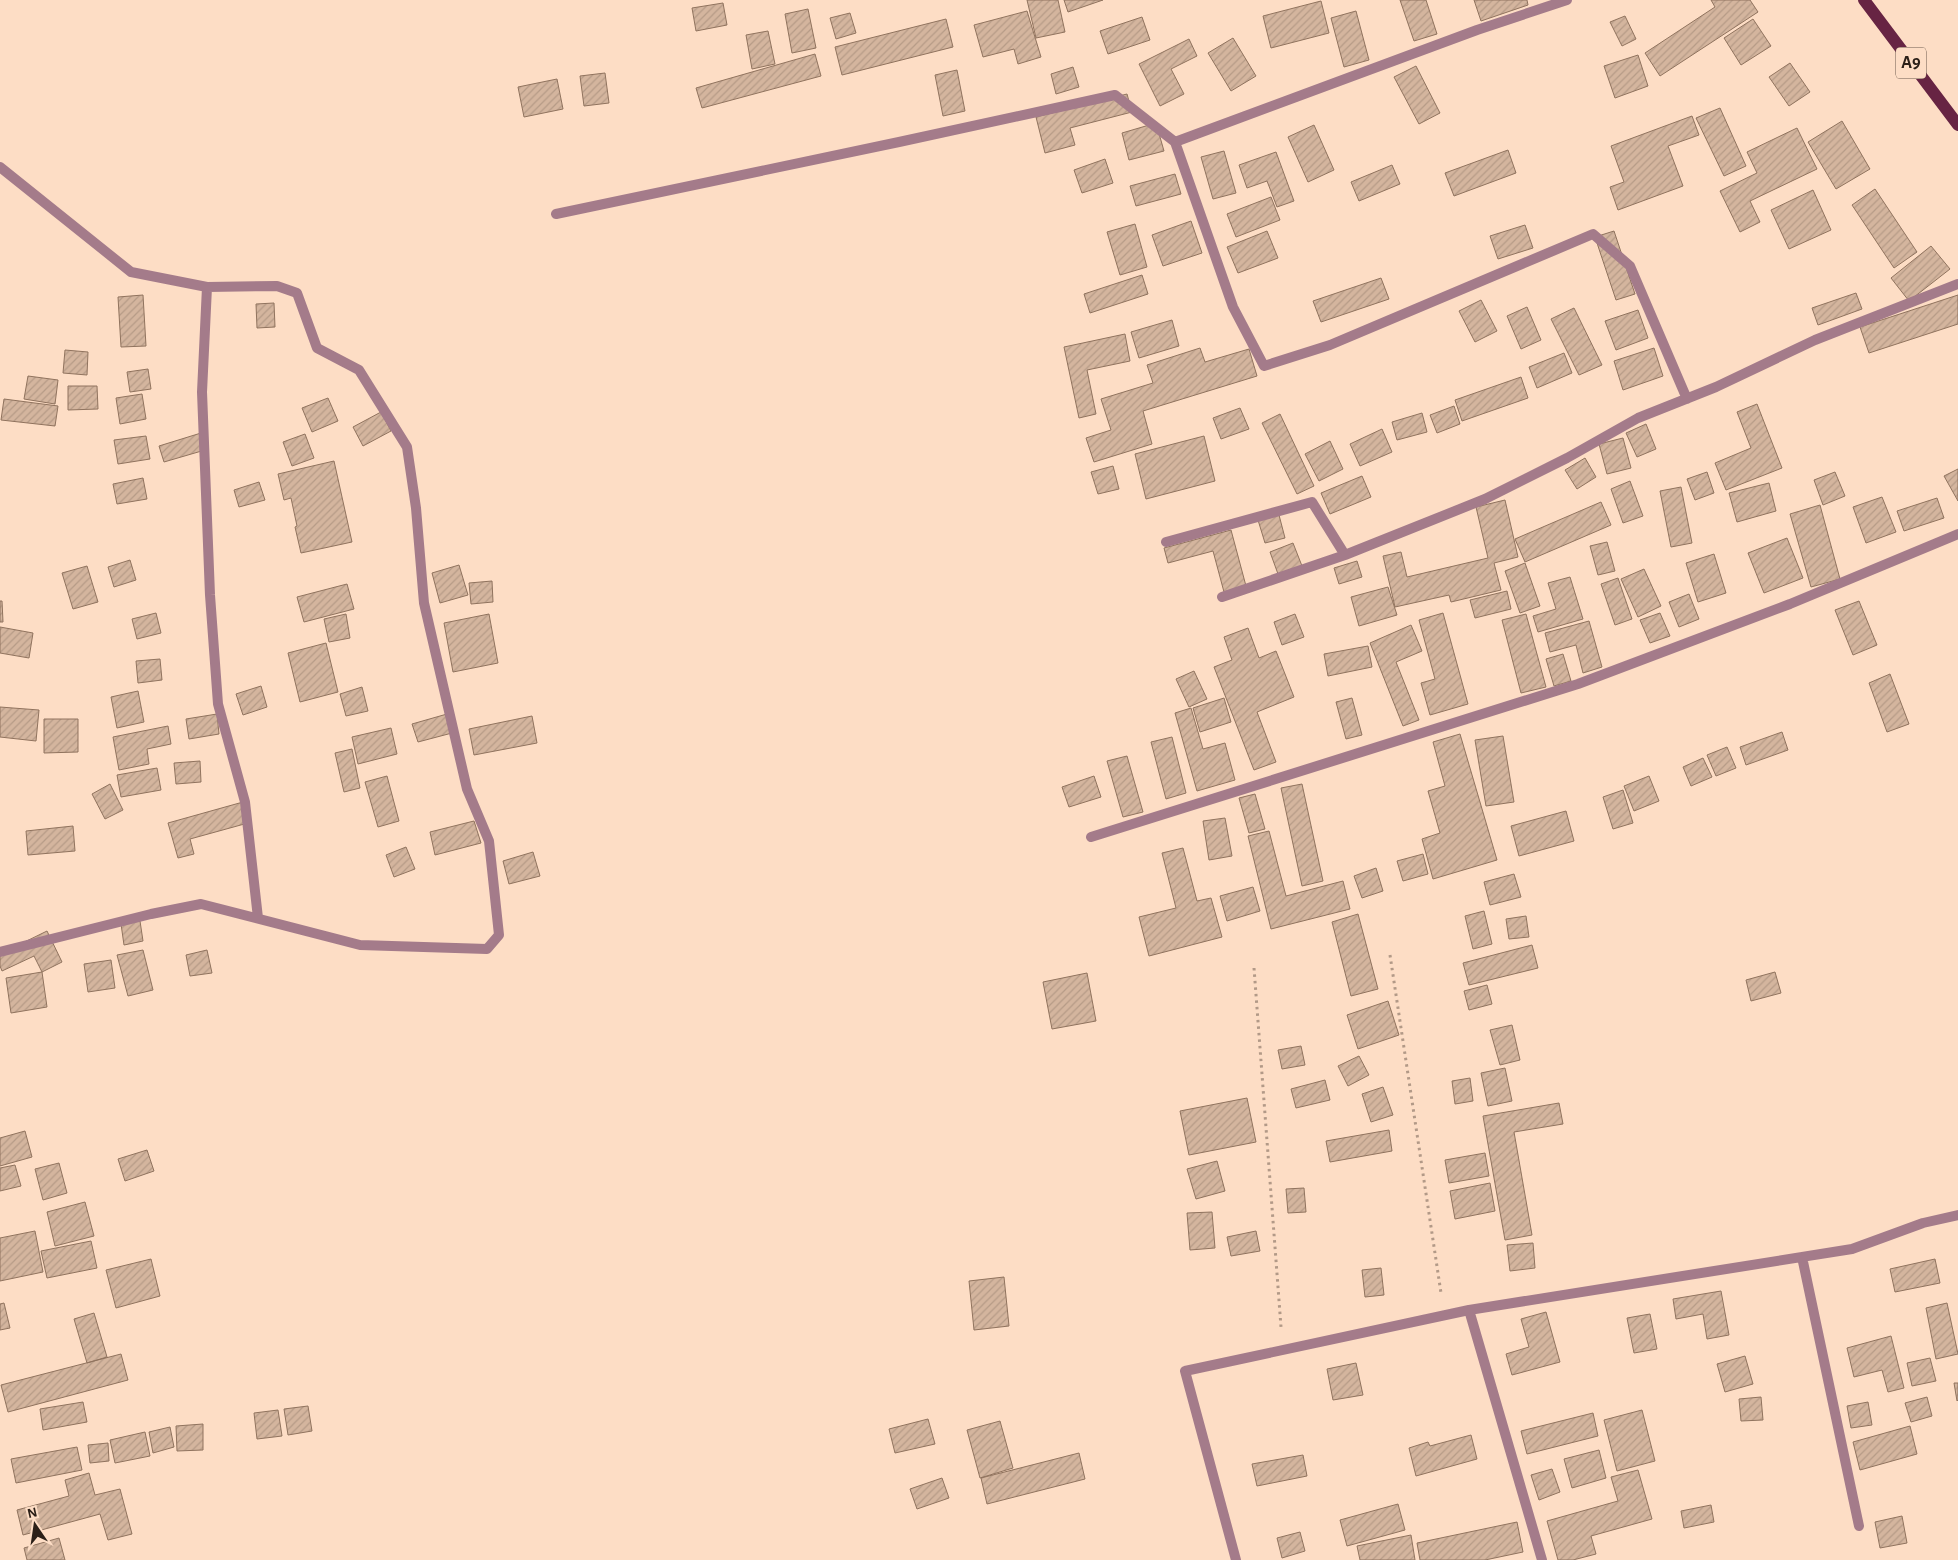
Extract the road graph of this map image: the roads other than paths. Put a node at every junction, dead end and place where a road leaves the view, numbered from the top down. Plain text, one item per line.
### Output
1 (1567, 0) edge
2 (1864, 0) edge
3 (1958, 125) edge
4 (1175, 142) junction
5 (0, 167) edge
6 (556, 214) dead end
7 (1958, 284) edge
8 (208, 287) junction
9 (1687, 399) junction
10 (1958, 534) edge
11 (1166, 542) dead end
12 (1345, 555) junction
13 (1222, 597) dead end
14 (1091, 837) dead end
15 (258, 918) junction
16 (0, 952) edge
17 (1958, 1215) edge
18 (1802, 1257) junction
19 (1469, 1310) junction
20 (1859, 1526) dead end
21 (1236, 1560) edge
22 (1542, 1560) edge

1 - 4 street
2 - 3 main road, A9
4 - 6 street
4 - 9 street
5 - 8 street
7 - 9 street
8 - 15 street
8 - 15 street
9 - 12 street
10 - 14 street
11 - 12 street
12 - 13 street
15 - 16 street
17 - 18 street
18 - 19 street
18 - 20 street
19 - 21 street
19 - 22 street

